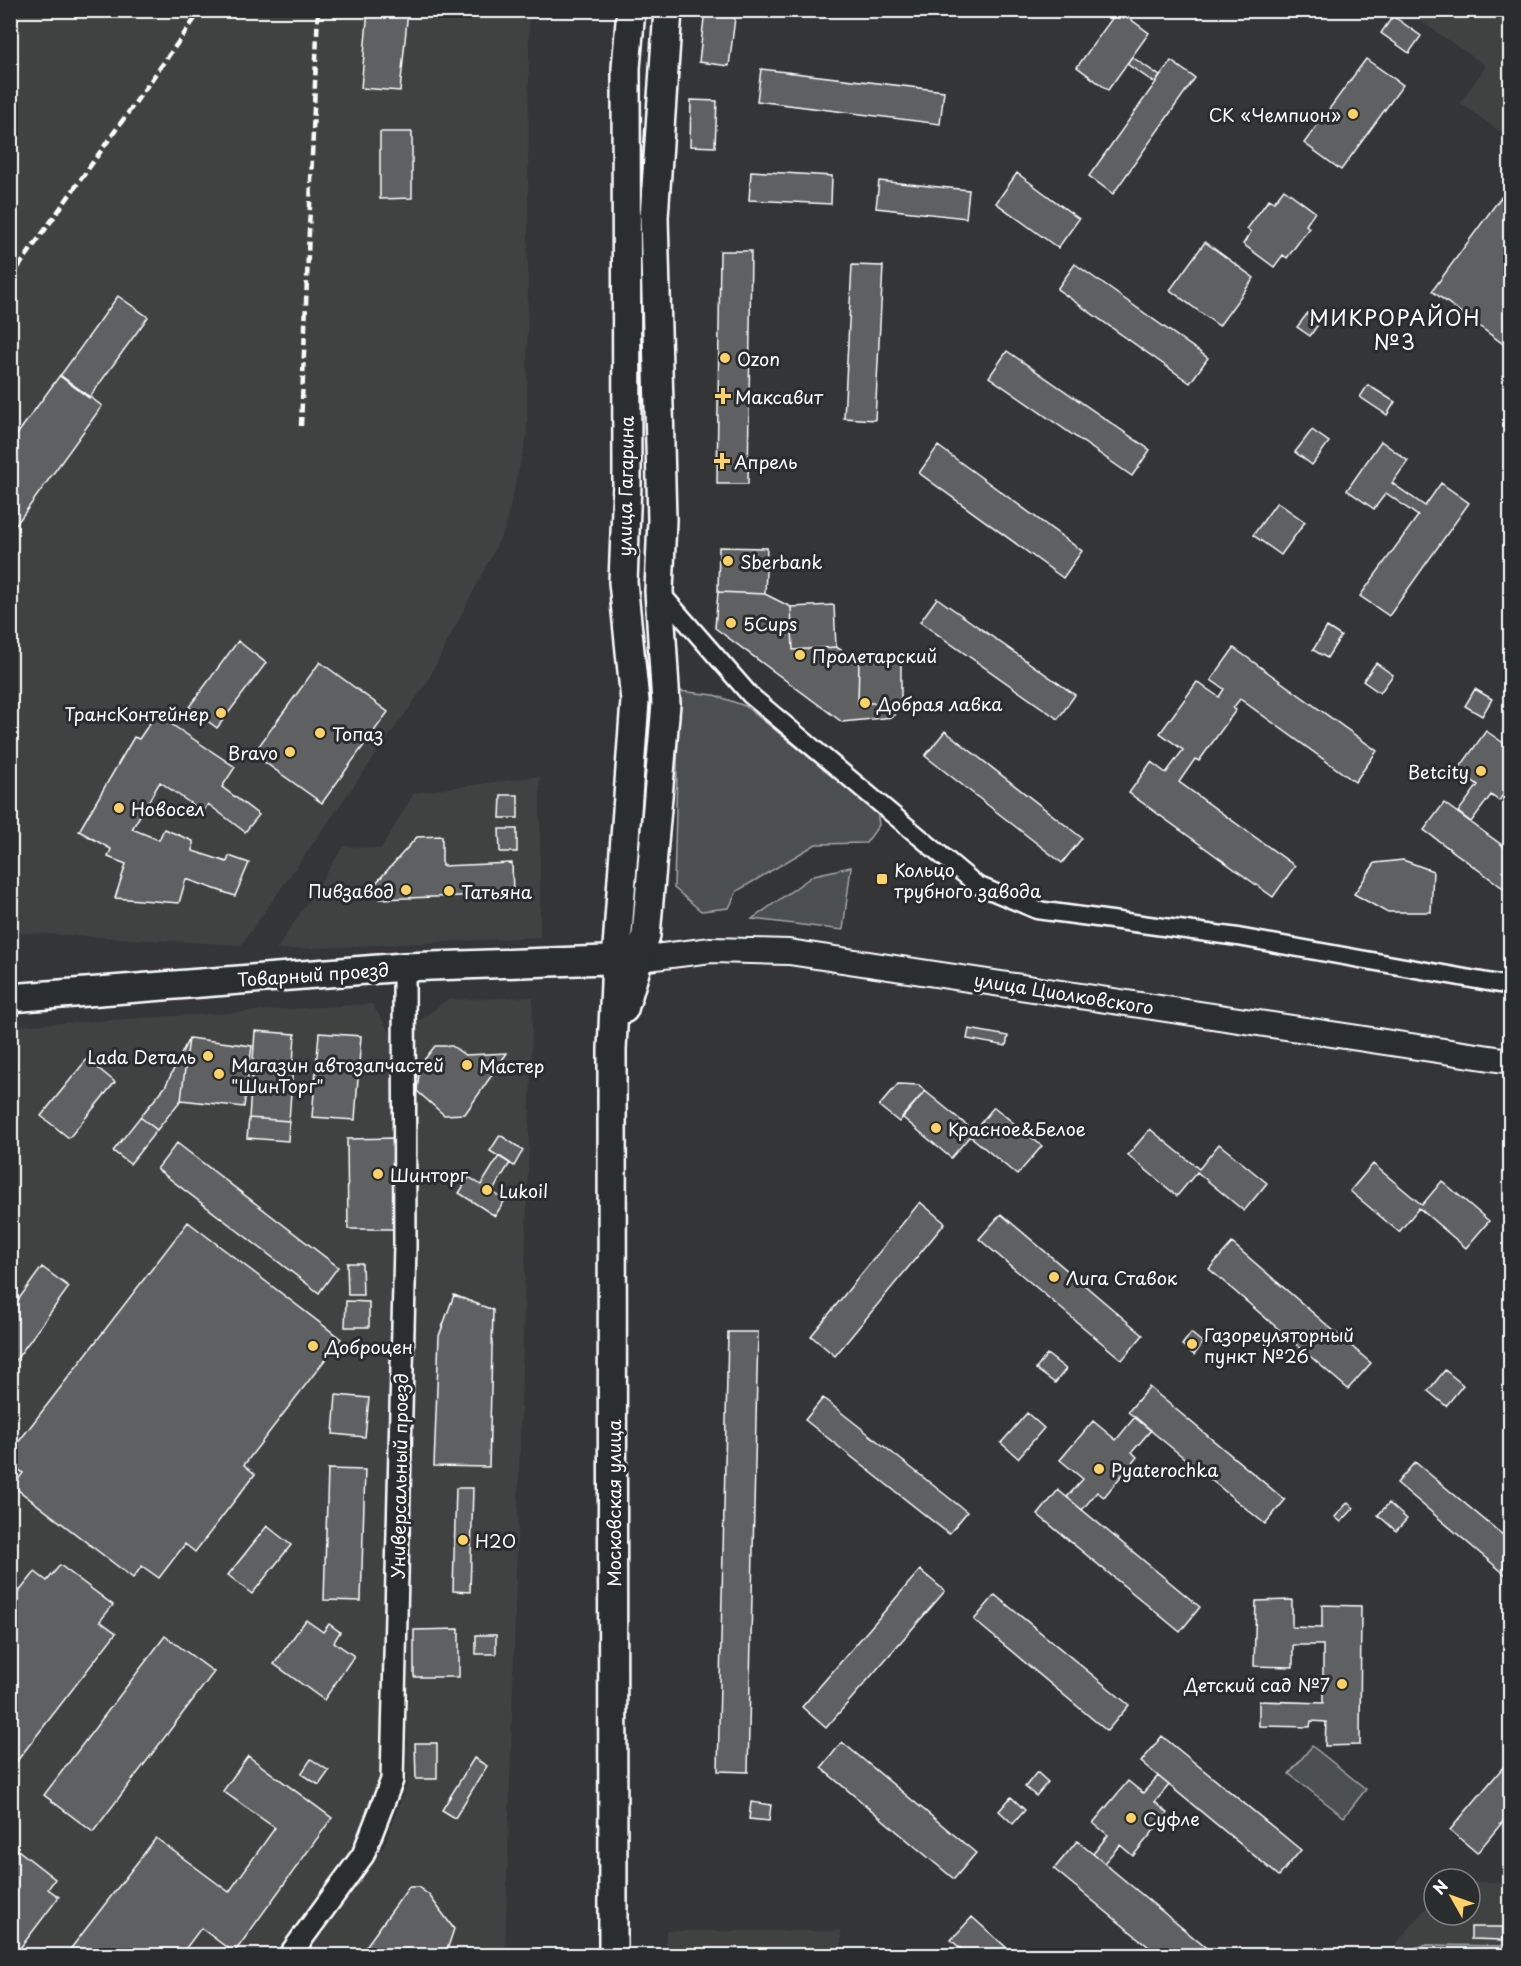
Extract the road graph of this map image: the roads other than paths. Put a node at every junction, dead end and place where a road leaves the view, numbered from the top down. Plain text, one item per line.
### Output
1 (631, 10) edge
2 (668, 10) edge
3 (659, 591) junction
4 (628, 960) junction
5 (404, 967) junction
6 (1510, 986) edge
7 (10, 998) edge
8 (1510, 1061) edge
9 (289, 1956) edge
10 (613, 1956) edge

1 - 4 main road, улица Гагарина
2 - 3 main road, улица Гагарина
3 - 4 main road, улица Гагарина
3 - 6 street
4 - 5 main road, Товарный проезд
4 - 8 main road, улица Циолковского
4 - 10 main road, Московская улица
5 - 7 main road, Товарный проезд
5 - 9 street, Универсальный проезд

